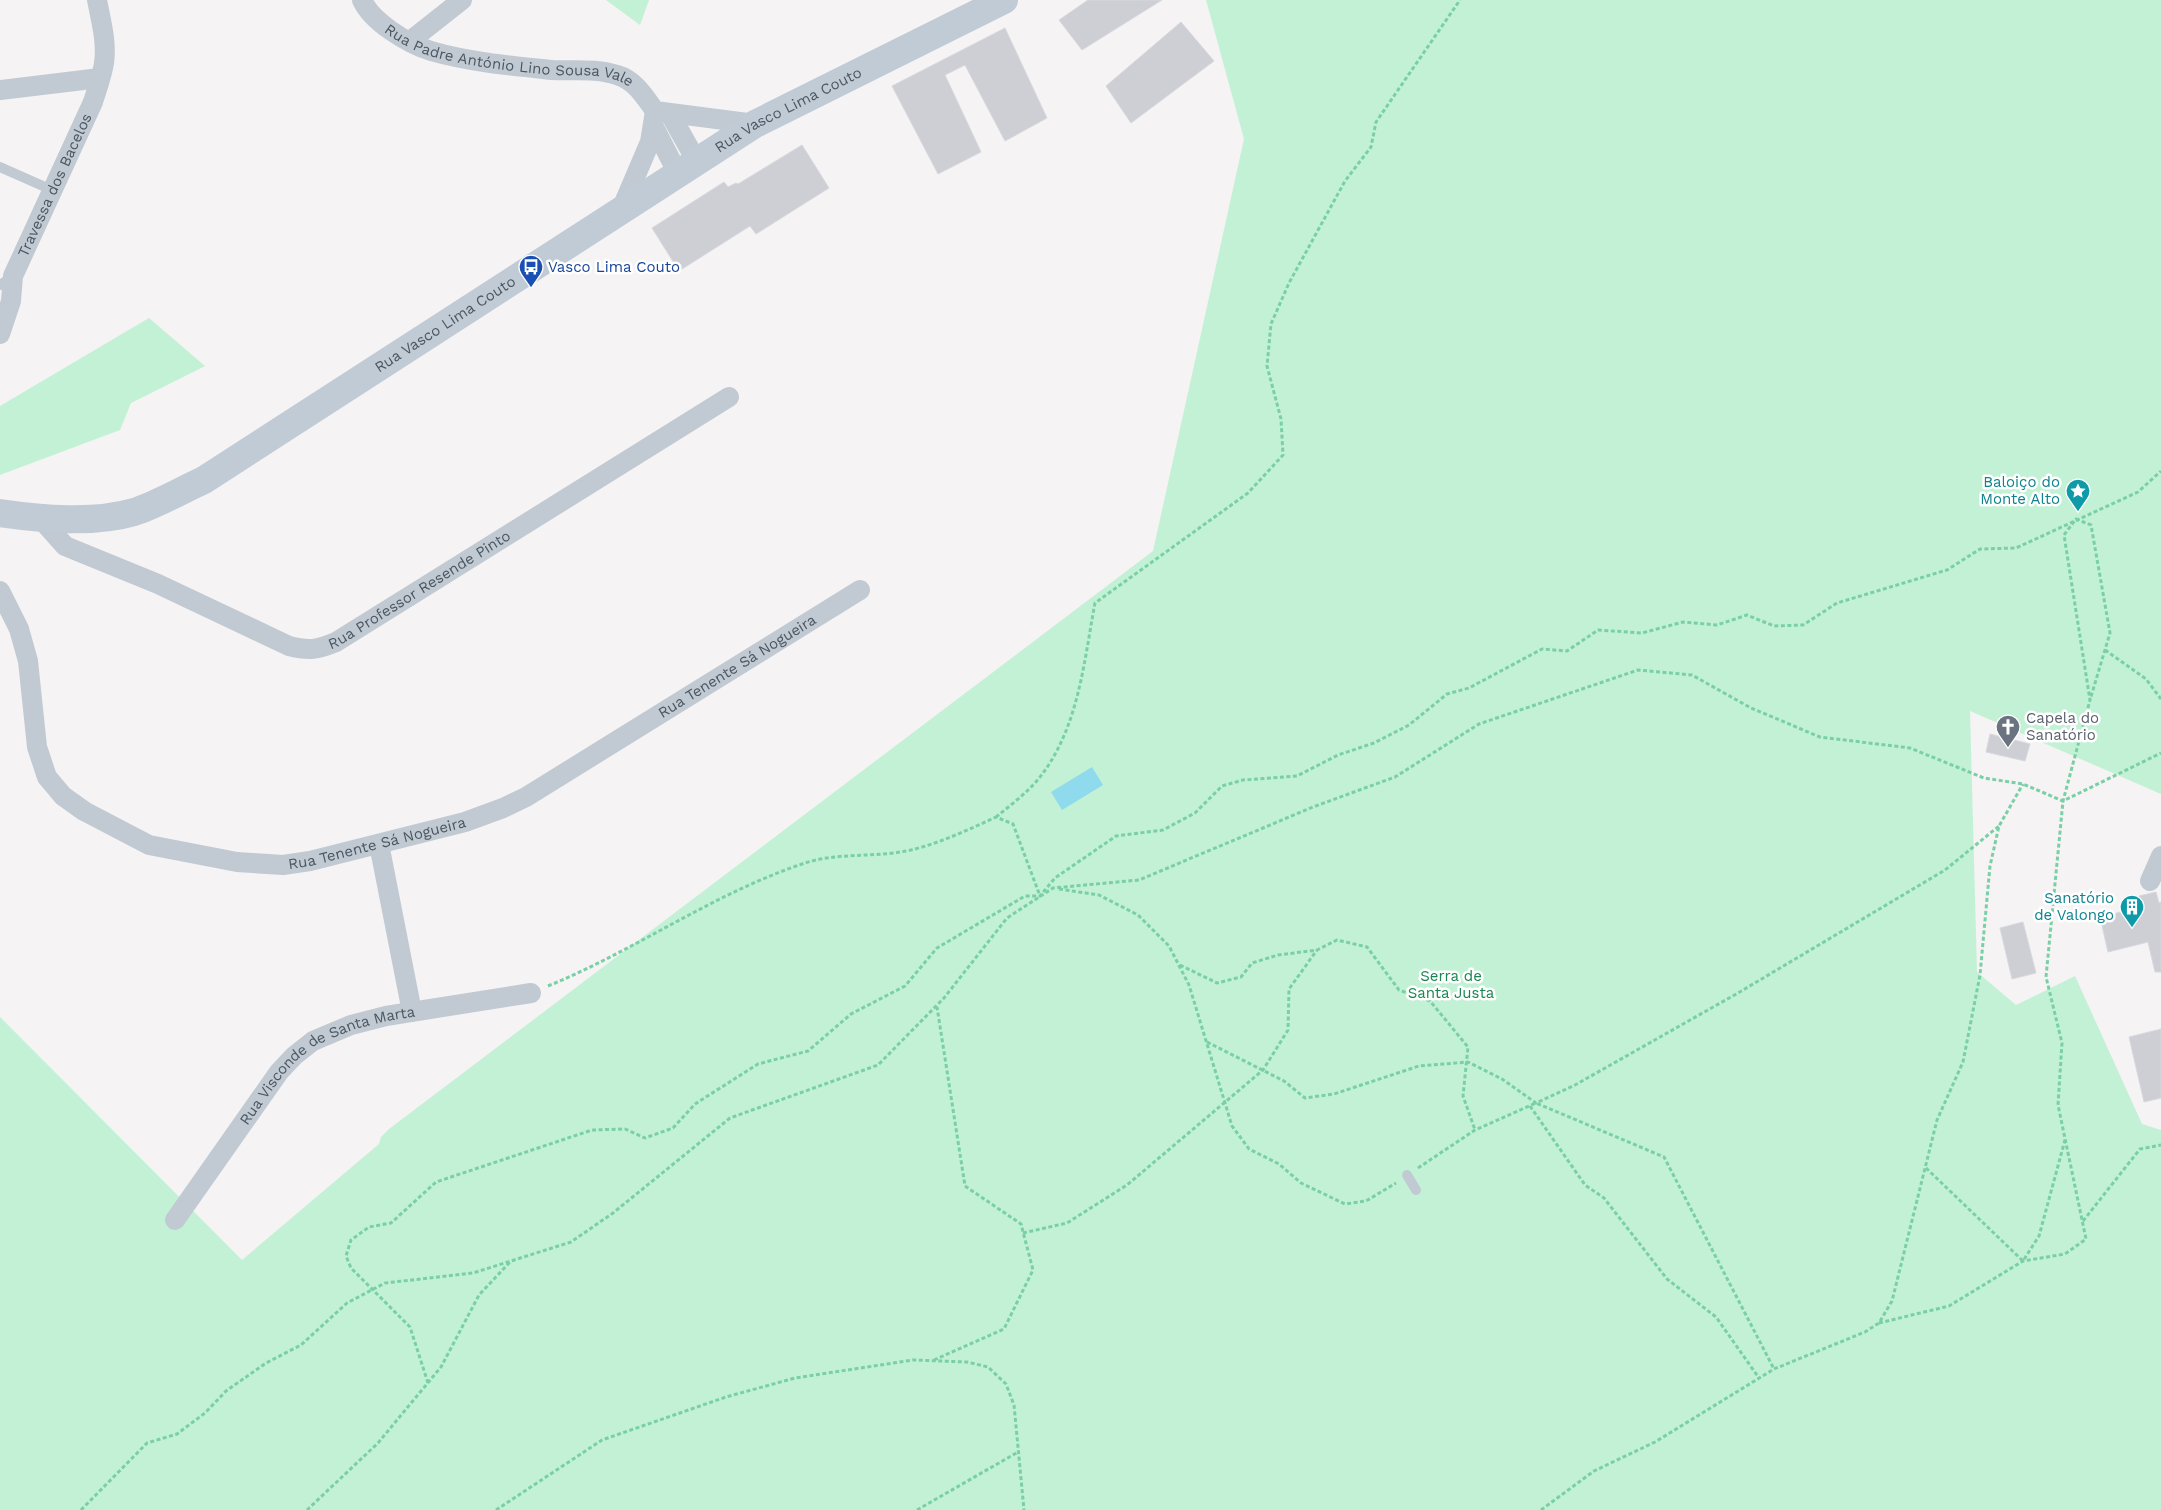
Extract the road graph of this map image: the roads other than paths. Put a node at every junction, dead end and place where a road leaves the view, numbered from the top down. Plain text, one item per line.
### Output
1 (97, 0) edge
2 (362, 0) edge
3 (462, 0) edge
4 (1004, 0) edge
5 (410, 41) junction
6 (100, 78) junction
7 (0, 90) edge
8 (660, 117) junction
9 (755, 124) junction
10 (0, 167) edge
11 (687, 168) junction
12 (52, 190) junction
13 (621, 210) junction
14 (6, 280) edge
15 (0, 334) edge
16 (729, 397) dead end
17 (0, 513) edge
18 (41, 519) junction
19 (89, 519) junction
20 (91, 555) junction
21 (860, 590) dead end
22 (0, 591) edge
23 (379, 844) junction
24 (2161, 856) edge
25 (2150, 881) dead end
26 (531, 993) road end
27 (412, 1012) junction
28 (1407, 1175) road end
29 (1416, 1190) dead end
30 (175, 1220) dead end

1 - 6 street, Travessa dos Bacelos
2 - 5 street, Rua Padre António Lino Sousa Vale
3 - 5 street
4 - 9 street, Rua Vasco Lima Couto
5 - 8 street, Rua Padre António Lino Sousa Vale
6 - 7 street
6 - 12 street, Travessa dos Bacelos
8 - 9 street
8 - 11 street, Rua Padre António Lino Sousa Vale
8 - 13 street
9 - 11 street, Rua Vasco Lima Couto
10 - 12 lane
11 - 13 street, Rua Vasco Lima Couto
12 - 14 street, Travessa dos Bacelos
13 - 19 street, Rua Vasco Lima Couto
14 - 15 street
16 - 20 street, Rua Professor Resende Pinto
17 - 18 street, Rua Vasco Lima Couto
18 - 19 street, Rua Vasco Lima Couto
18 - 20 street, Rua Professor Resende Pinto
19 - 20 street
21 - 23 street, Rua Tenente Sá Nogueira
22 - 23 street, Rua Tenente Sá Nogueira
23 - 27 street
24 - 25 street
26 - 27 street, Rua Visconde de Santa Marta
27 - 30 street, Rua Visconde de Santa Marta
28 - 29 lane

